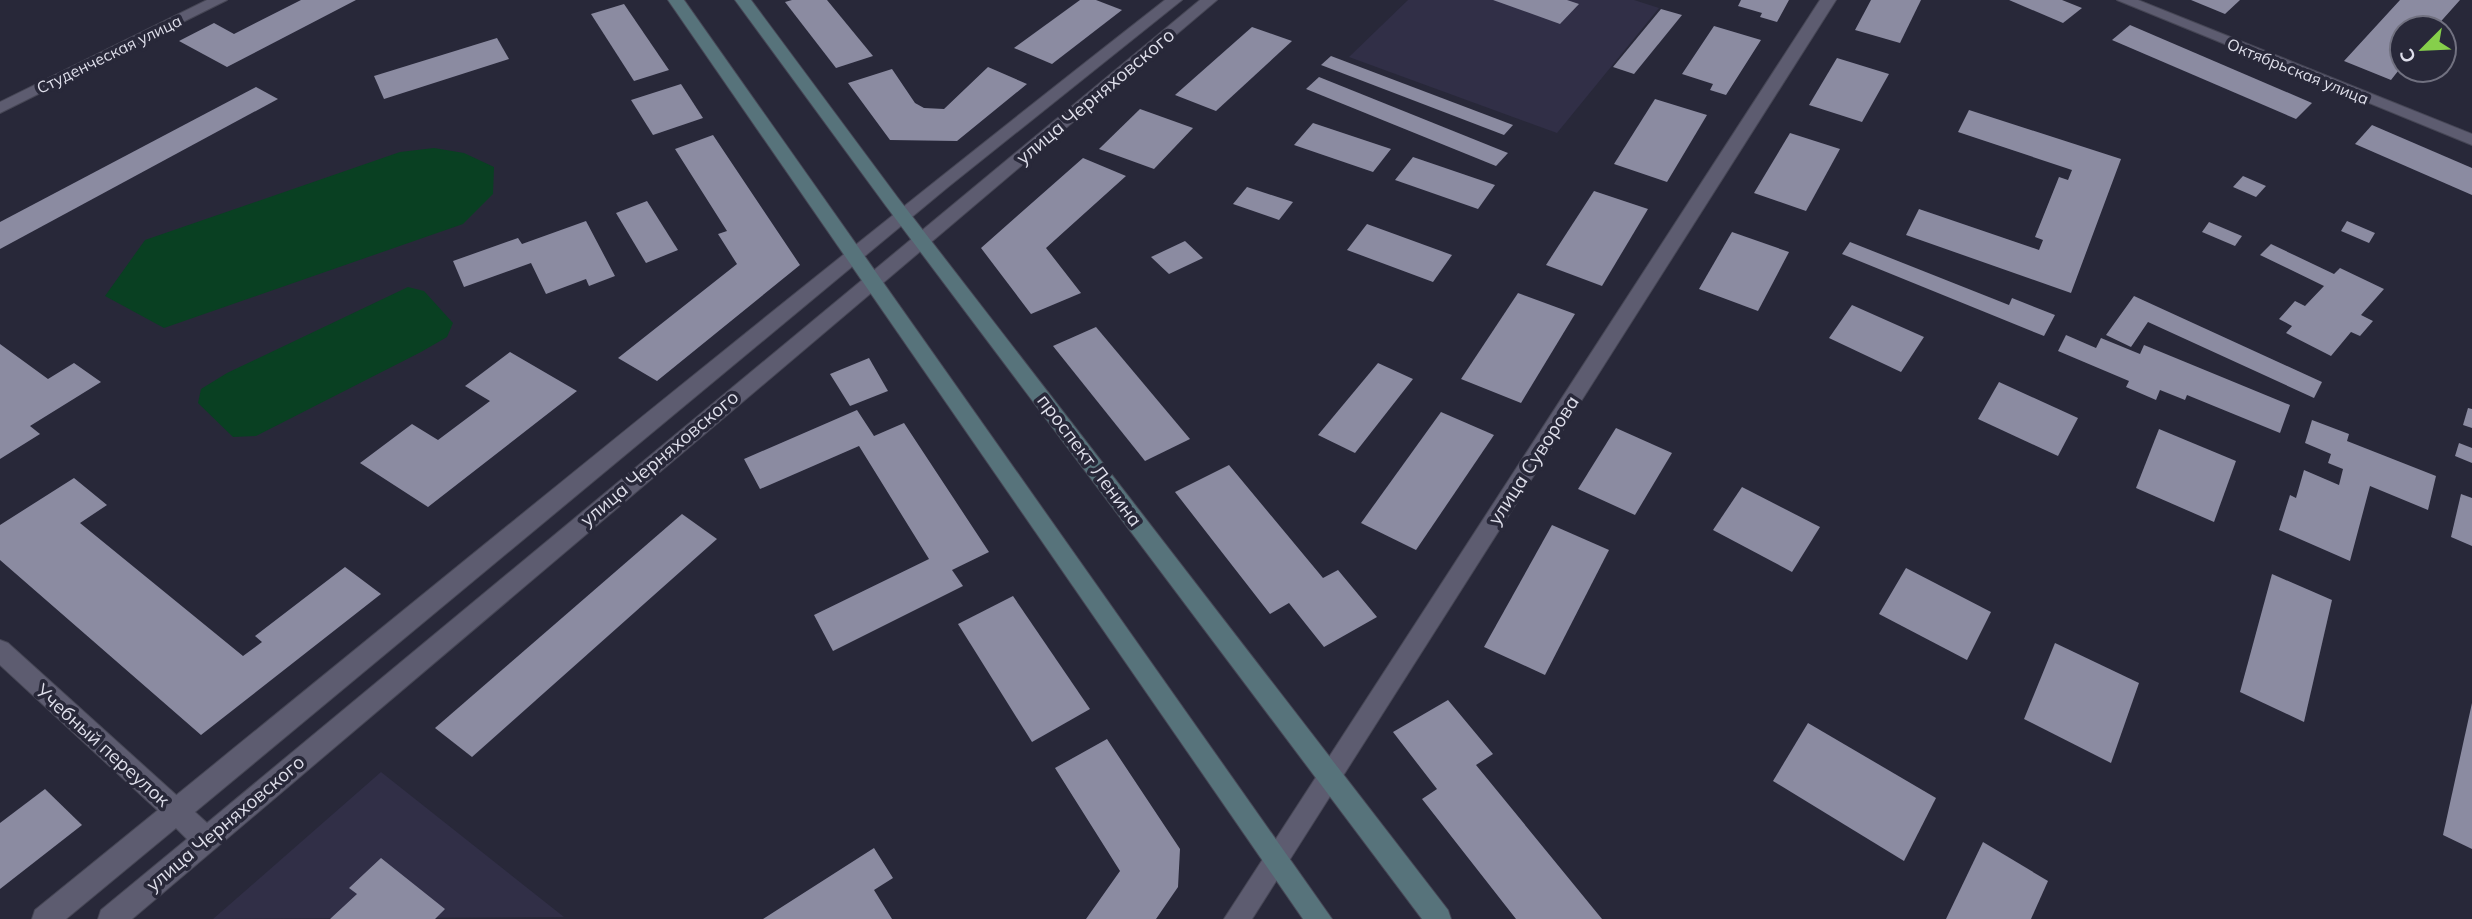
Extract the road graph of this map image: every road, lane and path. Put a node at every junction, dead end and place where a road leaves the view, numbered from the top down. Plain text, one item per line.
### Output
1 (219, 0) edge
2 (676, 0) edge
3 (743, 0) edge
4 (1174, 0) edge
5 (1209, 0) edge
6 (1829, 0) edge
7 (2125, 0) edge
8 (0, 108) edge
9 (2472, 140) edge
10 (903, 216) junction
11 (923, 239) junction
12 (856, 255) junction
13 (873, 280) junction
14 (0, 650) edge
15 (1329, 776) junction
16 (176, 811) junction
17 (206, 839) junction
18 (1277, 859) junction
19 (45, 919) edge
20 (111, 919) edge
21 (1237, 919) edge
22 (1320, 919) edge
23 (1438, 919) edge

1 - 8 street, Студенческая улица
2 - 12 main road
3 - 10 main road, проспект Ленина
4 - 10 street
5 - 11 street, улица Черняховского
6 - 15 street, улица Суворова
7 - 9 street, Октябрьская улица
10 - 11 main road, проспект Ленина
10 - 12 street
11 - 13 street, улица Черняховского
11 - 15 main road, проспект Ленина
12 - 13 main road
12 - 16 street
13 - 17 street, улица Черняховского
13 - 18 main road
14 - 16 street, Учебный переулок
15 - 18 street, улица Суворова
15 - 23 main road, проспект Ленина
16 - 17 street, Учебный переулок
16 - 19 street
17 - 20 street, улица Черняховского
18 - 21 street, улица Суворова
18 - 22 main road

